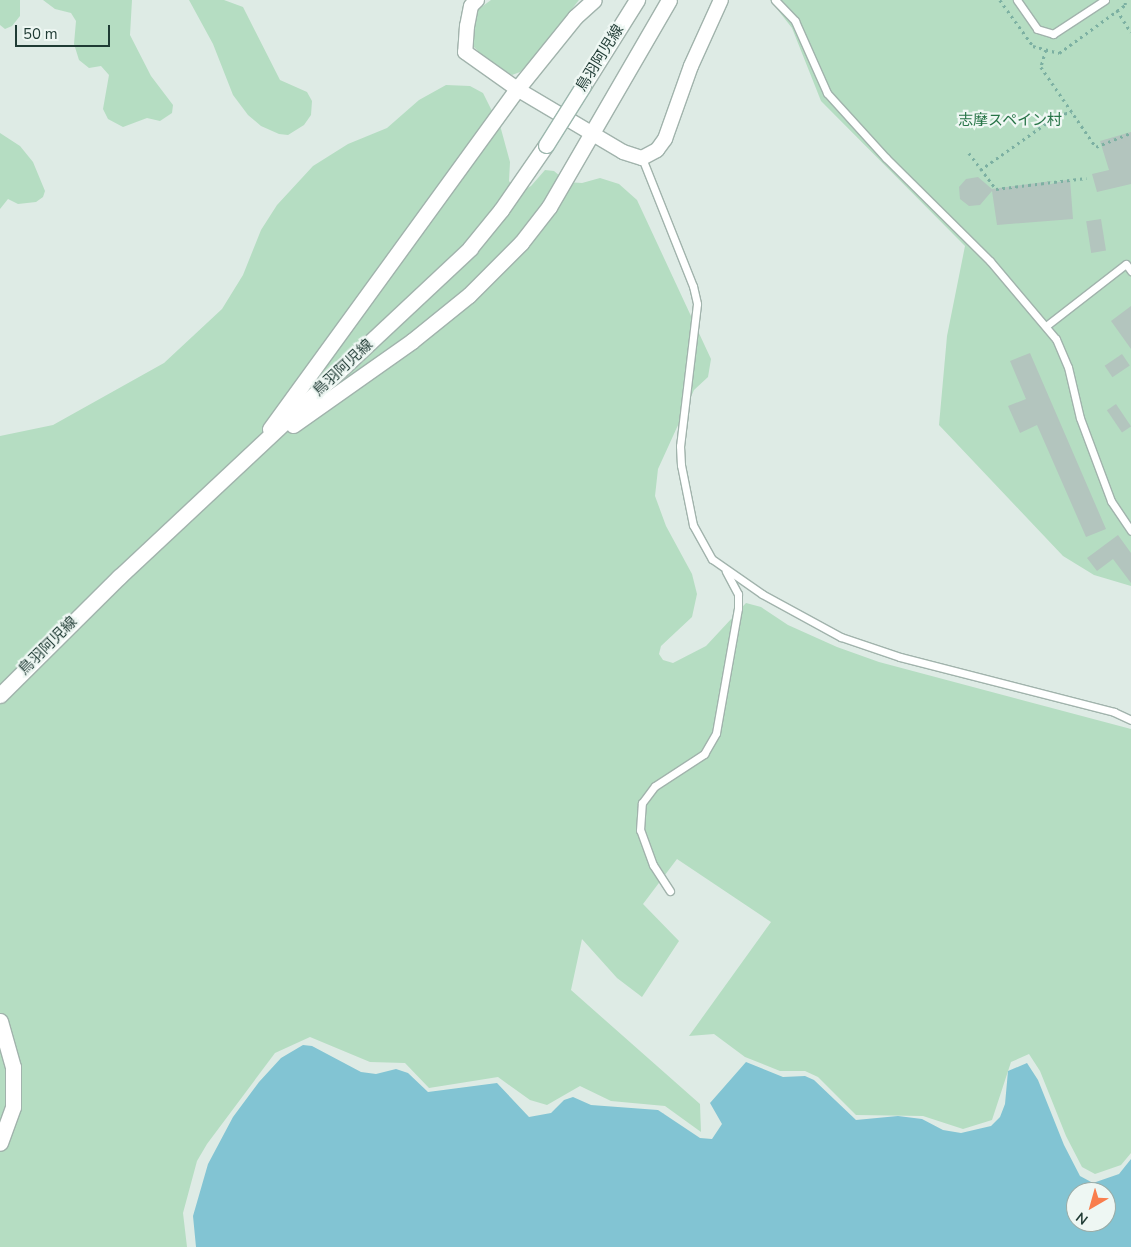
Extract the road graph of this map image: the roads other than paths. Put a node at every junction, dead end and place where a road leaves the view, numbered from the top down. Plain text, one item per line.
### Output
1 (477, 0) edge
2 (594, 0) edge
3 (637, 0) edge
4 (669, 0) edge
5 (720, 0) edge
6 (775, 0) edge
7 (1017, 0) edge
8 (1105, 0) edge
9 (517, 89) junction
10 (593, 134) junction
11 (642, 158) junction
12 (1131, 271) edge
13 (1046, 326) junction
14 (255, 451) junction
15 (1131, 531) edge
16 (726, 570) junction
17 (0, 695) edge
18 (1131, 720) edge
19 (670, 890) dead end
20 (0, 1021) edge
21 (0, 1143) edge

1 - 9 street
2 - 9 main road
3 - 14 main road, 鳥羽阿児線, bridge
4 - 10 main road
5 - 11 street
6 - 13 lane
7 - 8 lane
9 - 10 street
9 - 14 main road
10 - 11 street
10 - 14 main road
11 - 16 lane
12 - 13 lane
13 - 15 lane
14 - 17 main road, 鳥羽阿児線
16 - 18 lane
16 - 19 lane
20 - 21 main road

